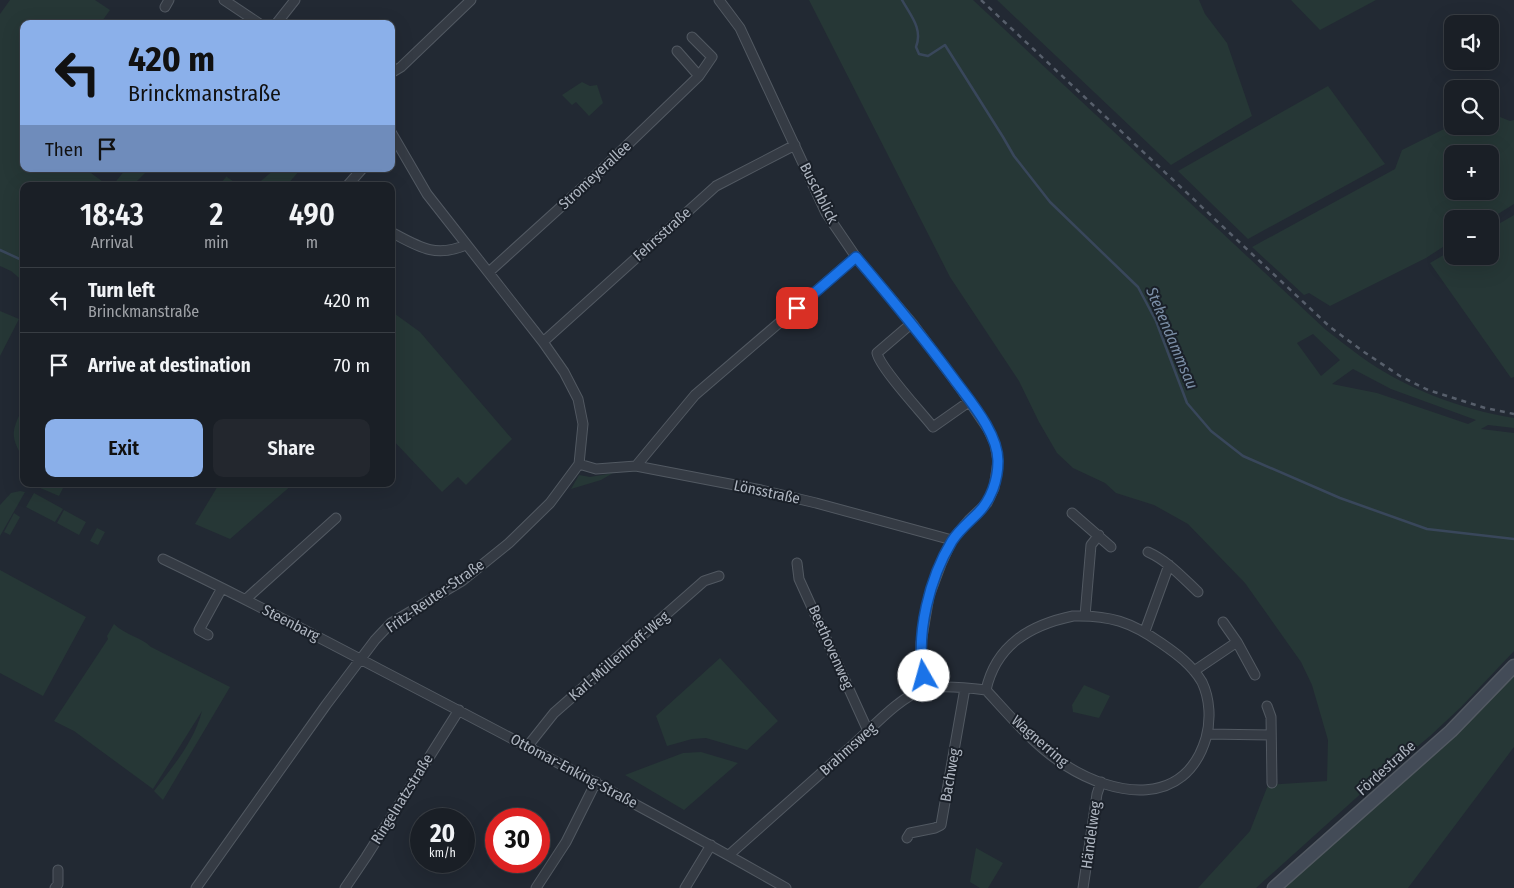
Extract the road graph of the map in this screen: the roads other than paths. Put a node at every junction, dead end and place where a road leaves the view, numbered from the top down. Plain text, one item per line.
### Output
1 (224, 0) edge
2 (295, 0) edge
3 (471, 0) edge
4 (719, 0) edge
5 (463, 4) edge
6 (254, 20) edge
7 (279, 20) edge
8 (692, 37) dead end
9 (677, 51) dead end
10 (395, 71) edge
11 (700, 76) junction
12 (395, 139) edge
13 (795, 145) junction
14 (359, 172) edge
15 (351, 182) edge
16 (395, 234) edge
17 (466, 245) junction
18 (856, 257) junction
19 (489, 272) junction
20 (912, 323) junction
21 (543, 342) junction
22 (970, 401) junction
23 (579, 464) junction
24 (636, 466) junction
25 (1072, 513) dead end
26 (336, 518) dead end
27 (1099, 535) junction
28 (952, 540) junction
29 (1111, 547) dead end
30 (1148, 552) dead end
31 (162, 559) dead end
32 (797, 562) dead end
33 (1169, 565) junction
34 (719, 576) dead end
35 (222, 588) junction
36 (1198, 592) dead end
37 (246, 599) junction
38 (1086, 616) junction
39 (1223, 622) dead end
40 (1145, 631) junction
41 (208, 635) dead end
42 (1237, 642) junction
43 (361, 658) junction
44 (1514, 666) edge
45 (1194, 671) junction
46 (1255, 676) dead end
47 (927, 688) junction
48 (965, 688) junction
49 (986, 690) junction
50 (1267, 706) dead end
51 (459, 710) junction
52 (868, 731) junction
53 (1207, 734) junction
54 (1271, 735) junction
55 (527, 747) junction
56 (596, 782) junction
57 (1101, 782) junction
58 (1272, 783) dead end
59 (907, 838) dead end
60 (711, 845) junction
61 (729, 855) junction
62 (58, 870) dead end
63 (55, 888) edge
64 (196, 888) edge
65 (345, 888) edge
66 (536, 888) edge
67 (685, 888) edge
68 (786, 888) edge
69 (1083, 888) edge
70 (1274, 888) edge

1 - 6 street
2 - 7 street
3 - 5 street
4 - 13 street, Buschblick
5 - 10 street
8 - 11 street, Stromeyerallee
9 - 11 street
11 - 19 street, Stromeyerallee
12 - 17 street
13 - 18 street, Buschblick
13 - 21 street, Fehrsstraße
14 - 15 street
16 - 17 street
17 - 19 street
18 - 20 street, Buschblick
18 - 24 street
19 - 21 street
20 - 22 street, Buschblick
20 - 22 street
21 - 23 street
22 - 28 street, Buschblick
23 - 24 street, Lönsstraße
23 - 43 street, Fritz-Reuter-Straße
24 - 28 street, Lönsstraße
25 - 27 street
26 - 37 street
27 - 29 street
27 - 38 street
28 - 47 street, Buschblick
30 - 33 street
31 - 35 street, Steenbarg
32 - 52 street, Beethovenweg
33 - 36 street
33 - 40 street
34 - 55 street, Karl-Müllenhoff-Weg
35 - 37 street, Steenbarg
35 - 41 street
37 - 43 street, Steenbarg
38 - 40 street, Wagnerring
38 - 49 street, Wagnerring
39 - 42 street
40 - 45 street, Wagnerring
42 - 45 street
42 - 46 street
43 - 51 street, Ottomar-Enking-Straße
43 - 64 street, Fritz-Reuter-Straße
44 - 70 main road, Fördestraße
45 - 53 street, Wagnerring
47 - 48 street, Brahmsweg
47 - 52 street, Brahmsweg
48 - 49 street, Brahmsweg
48 - 59 street, Bachweg
49 - 57 street, Wagnerring
50 - 54 street
51 - 55 street, Ottomar-Enking-Straße
51 - 65 street, Ringelnatzstraße
52 - 61 street, Brahmsweg
53 - 54 street
53 - 57 street, Wagnerring
54 - 58 street
55 - 56 street, Ottomar-Enking-Straße
56 - 60 street, Ottomar-Enking-Straße
56 - 66 street
57 - 69 street, Händelweg
60 - 61 street, Ottomar-Enking-Straße
60 - 67 street
61 - 68 street, Ottomar-Enking-Straße
62 - 63 street

